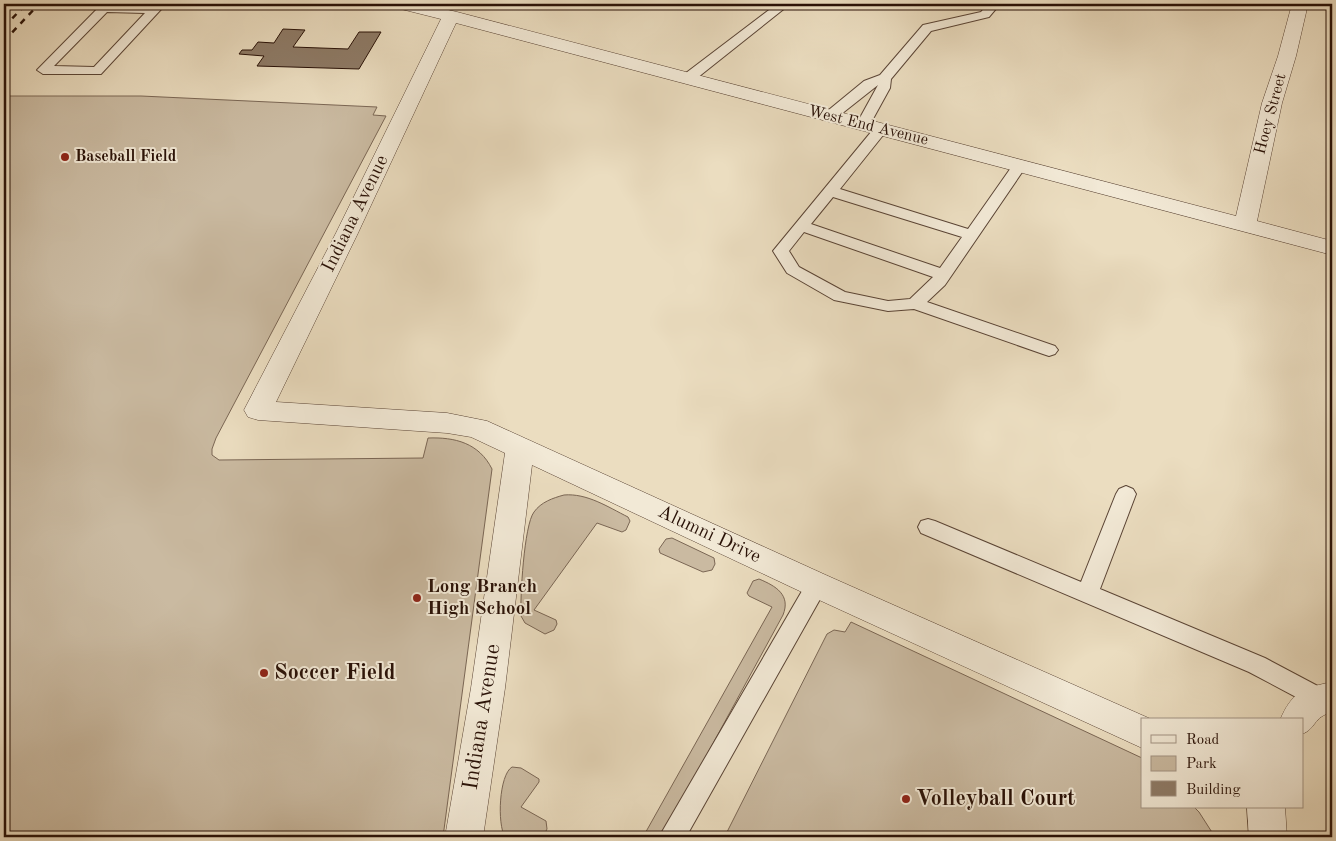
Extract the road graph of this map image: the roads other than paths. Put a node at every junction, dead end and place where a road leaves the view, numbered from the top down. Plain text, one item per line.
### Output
1 (403, 4) edge
2 (784, 4) edge
3 (994, 4) edge
4 (1300, 4) edge
5 (157, 7) edge
6 (451, 16) junction
7 (885, 78) junction
8 (687, 79) junction
9 (830, 116) junction
10 (872, 127) junction
11 (1020, 165) junction
12 (830, 191) junction
13 (1245, 225) junction
14 (801, 226) junction
15 (971, 235) junction
16 (1332, 248) edge
17 (943, 275) junction
18 (915, 304) junction
19 (1049, 350) dead end
20 (258, 410) joint
21 (520, 448) junction
22 (1126, 494) dead end
23 (928, 527) dead end
24 (817, 585) junction
25 (1087, 594) junction
26 (1317, 705) edge
27 (1141, 732) edge
28 (476, 764) junction
29 (464, 837) edge
30 (478, 837) edge
31 (672, 837) edge

1 - 6 street, West End Avenue
2 - 8 lane
3 - 7 lane
4 - 13 street, Hoey Street
5 - 5 lane
6 - 8 street, West End Avenue
6 - 20 street, Indiana Avenue
7 - 9 lane
7 - 10 lane
8 - 9 street, West End Avenue
9 - 10 street, West End Avenue
10 - 11 street, West End Avenue
10 - 12 lane
11 - 13 street, West End Avenue
11 - 15 lane
12 - 14 lane
12 - 15 lane
13 - 16 street, West End Avenue
14 - 17 lane
14 - 18 lane
15 - 17 lane
17 - 18 lane
18 - 19 lane
20 - 21 street, Alumni Drive
21 - 24 street, Alumni Drive
21 - 28 street, Indiana Avenue
22 - 25 lane
23 - 25 lane
24 - 27 street, Alumni Drive
24 - 31 lane
25 - 26 lane
28 - 29 street, Indiana Avenue
28 - 30 lane

